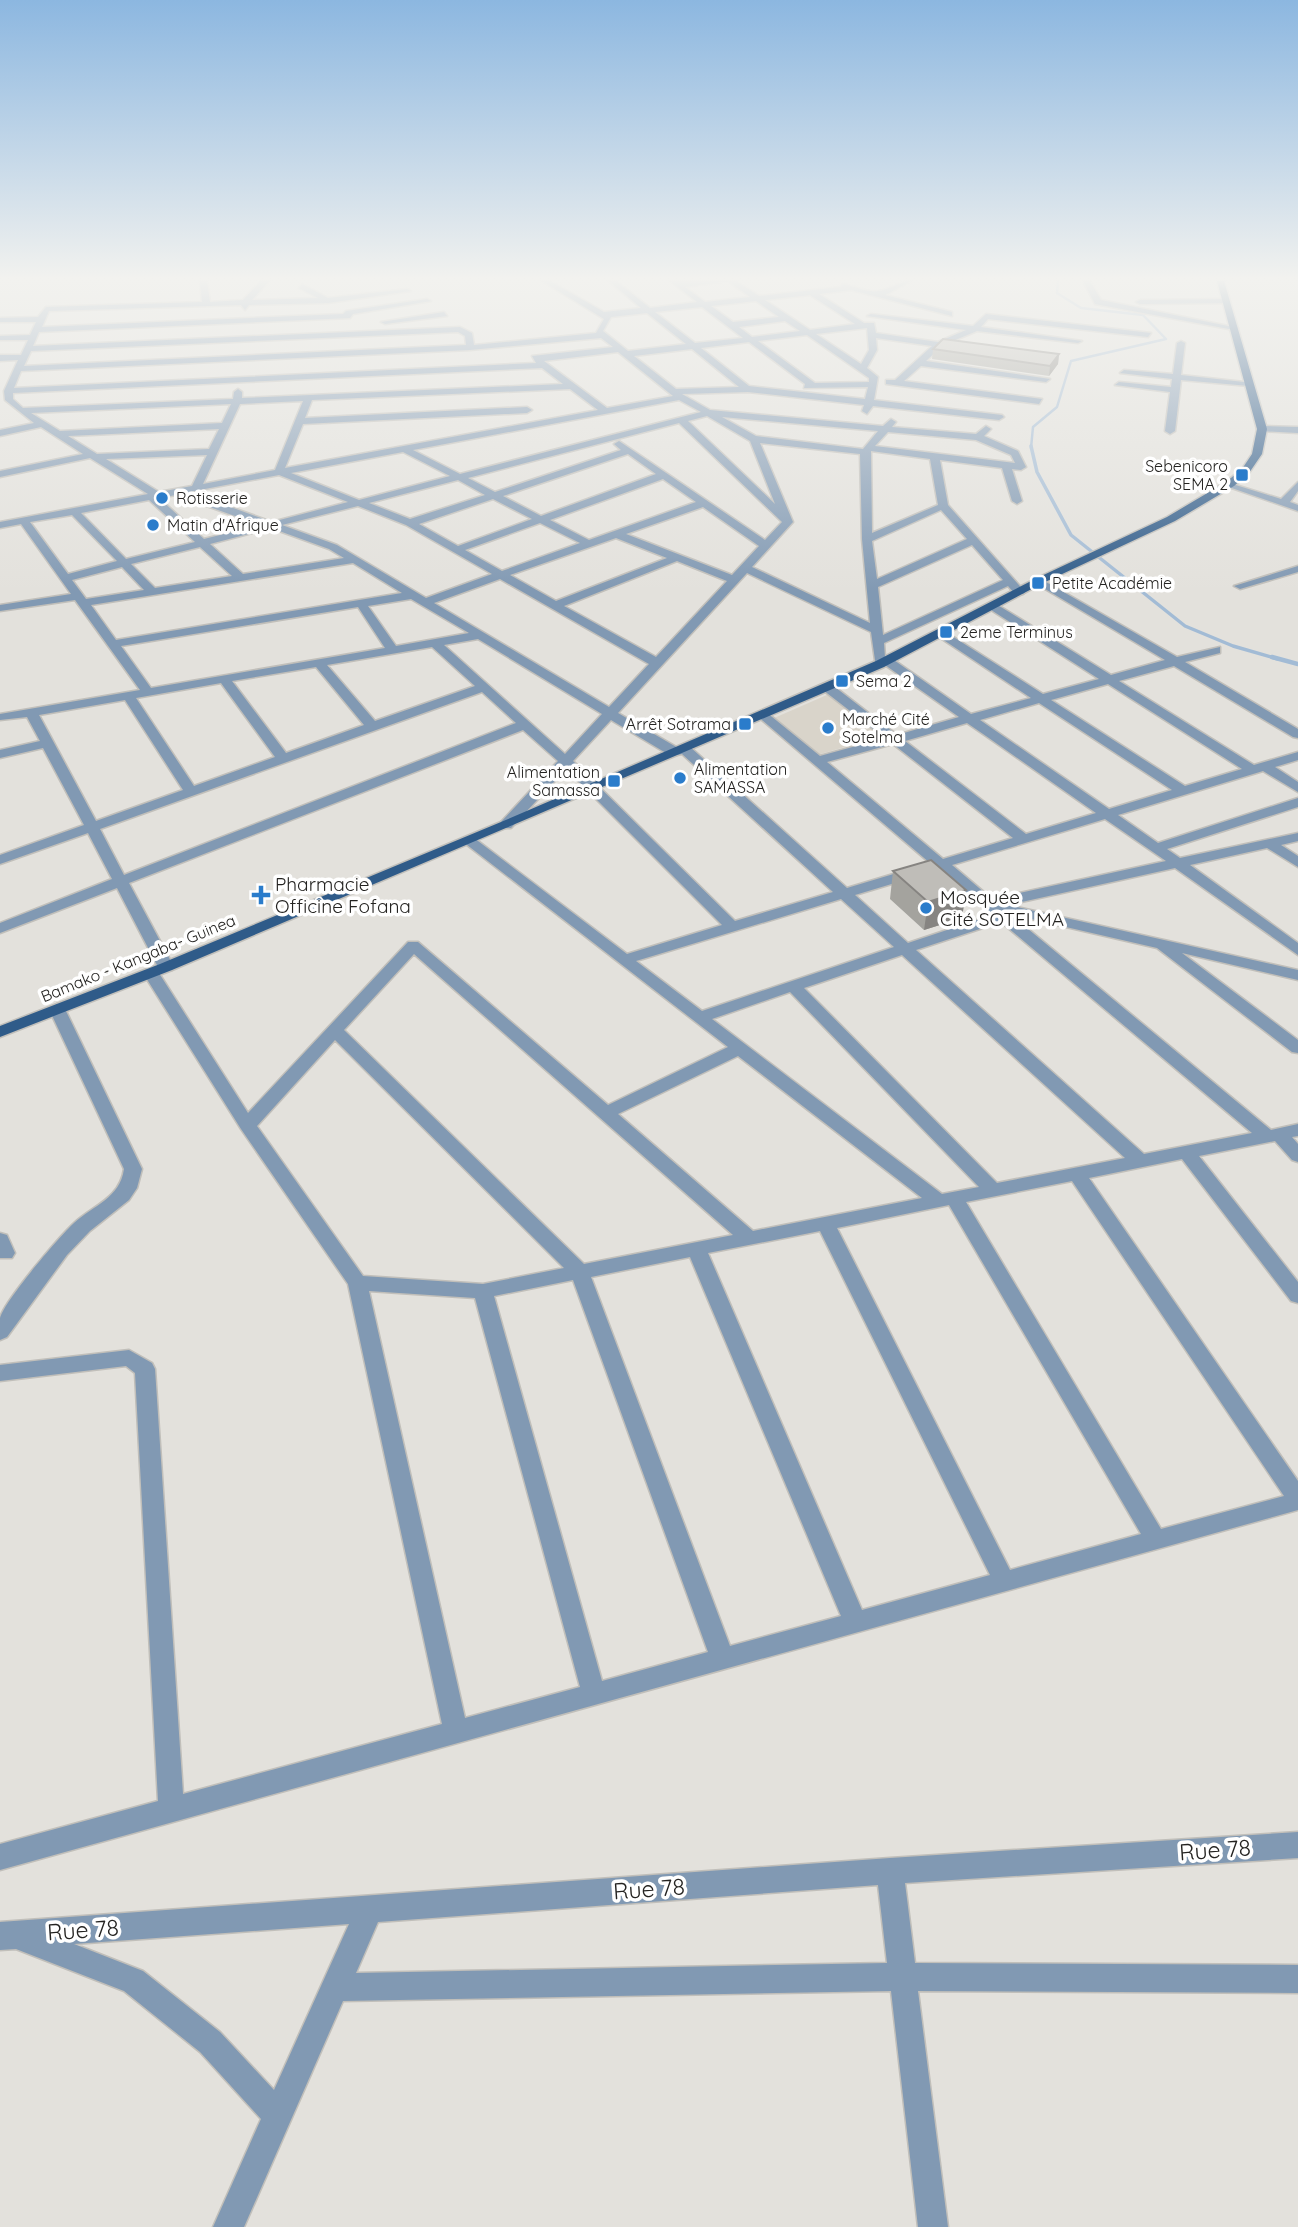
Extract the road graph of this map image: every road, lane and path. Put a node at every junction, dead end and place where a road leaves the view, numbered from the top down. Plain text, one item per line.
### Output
1 (175, 385) edge
2 (239, 385) edge
3 (665, 385) edge
4 (742, 385) edge
5 (829, 385) edge
6 (873, 385) edge
7 (912, 385) edge
8 (1119, 385) dead end
9 (1176, 385) edge
10 (1250, 385) edge
11 (571, 386) joint
12 (813, 386) joint
13 (499, 389) junction
14 (747, 389) junction
15 (1175, 390) junction
16 (439, 392) junction
17 (677, 395) junction
18 (4, 398) edge
19 (309, 398) junction
20 (237, 401) junction
21 (1039, 401) dead end
22 (869, 402) junction
23 (905, 406) junction
24 (527, 410) junction
25 (21, 411) junction
26 (605, 411) junction
27 (709, 413) junction
28 (439, 414) junction
29 (681, 420) junction
30 (300, 421) junction
31 (544, 422) junction
32 (42, 425) junction
33 (225, 426) junction
34 (863, 426) junction
35 (886, 428) junction
36 (1262, 429) junction
37 (1298, 430) edge
38 (416, 431) junction
39 (1170, 431) dead end
40 (0, 433) edge
41 (57, 434) junction
42 (978, 437) junction
43 (610, 438) junction
44 (754, 439) junction
45 (404, 449) junction
46 (867, 450) junction
47 (628, 451) junction
48 (213, 452) junction
49 (93, 456) junction
50 (935, 457) junction
51 (1006, 466) junction
52 (279, 472) junction
53 (0, 474) edge
54 (664, 475) junction
55 (459, 477) junction
56 (1230, 484) junction
57 (1298, 485) edge
58 (196, 488) junction
59 (175, 491) junction
60 (494, 495) junction
61 (154, 496) junction
62 (1017, 501) dead end
63 (358, 503) junction
64 (703, 503) junction
65 (1283, 503) junction
66 (943, 506) junction
67 (1298, 508) edge
68 (74, 511) junction
69 (541, 519) junction
70 (23, 520) junction
71 (788, 522) junction
72 (410, 523) junction
73 (274, 524) junction
74 (0, 525) edge
75 (616, 534) junction
76 (867, 539) junction
77 (974, 540) junction
78 (202, 543) junction
79 (589, 544) junction
80 (766, 546) junction
81 (458, 550) junction
82 (676, 558) junction
83 (354, 560) junction
84 (123, 563) junction
85 (745, 568) junction
86 (1298, 569) edge
87 (503, 574) junction
88 (65, 578) junction
89 (241, 578) junction
90 (734, 580) junction
91 (1039, 581) junction
92 (872, 585) junction
93 (1014, 586) junction
94 (1240, 586) dead end
95 (152, 592) junction
96 (412, 595) junction
97 (81, 599) junction
98 (425, 602) junction
99 (360, 603) junction
100 (556, 605) junction
101 (992, 607) junction
102 (0, 608) edge
103 (940, 633) junction
104 (480, 635) junction
105 (878, 636) junction
106 (435, 643) junction
107 (114, 644) junction
108 (393, 650) junction
109 (1216, 650) dead end
110 (1177, 661) junction
111 (319, 663) junction
112 (657, 663) junction
113 (884, 663) junction
114 (224, 679) junction
115 (1110, 680) junction
116 (483, 687) junction
117 (827, 687) junction
118 (148, 692) junction
119 (128, 695) junction
120 (1041, 699) junction
121 (31, 712) junction
122 (610, 713) junction
123 (762, 715) junction
124 (4, 717) dead end
125 (969, 719) junction
126 (524, 724) junction
127 (372, 726) junction
128 (1298, 734) edge
129 (894, 739) junction
130 (47, 743) junction
131 (680, 751) junction
132 (0, 754) edge
133 (1298, 756) edge
134 (283, 758) junction
135 (817, 761) junction
136 (565, 762) junction
137 (1259, 768) junction
138 (594, 788) junction
139 (1298, 788) edge
140 (1183, 791) junction
141 (190, 792) junction
142 (1298, 802) edge
143 (1104, 815) junction
144 (506, 825) junction
145 (92, 827) junction
146 (1298, 836) edge
147 (1024, 839) junction
148 (468, 841) junction
149 (1269, 843) junction
150 (1157, 848) junction
151 (0, 860) edge
152 (1180, 862) junction
153 (1298, 863) edge
154 (941, 864) junction
155 (120, 881) junction
156 (843, 894) junction
157 (989, 904) junction
158 (1003, 916) junction
159 (732, 927) junction
160 (0, 928) edge
161 (1158, 943) junction
162 (905, 949) junction
163 (1298, 950) edge
164 (624, 960) junction
165 (159, 970) junction
166 (1298, 975) edge
167 (793, 986) junction
168 (57, 1009) junction
169 (700, 1017) junction
170 (336, 1031) junction
171 (0, 1032) edge
172 (740, 1048) junction
173 (1298, 1048) edge
174 (606, 1113) junction
175 (247, 1125) junction
176 (1281, 1133) edge
177 (1186, 1152) junction
178 (1298, 1156) edge
179 (1140, 1161) junction
180 (1077, 1174) junction
181 (993, 1190) junction
182 (947, 1199) junction
183 (825, 1223) junction
184 (749, 1238) junction
185 (696, 1249) junction
186 (580, 1272) junction
187 (357, 1283) junction
188 (483, 1291) junction
189 (1297, 1294) edge
190 (0, 1332) edge
191 (0, 1373) edge
192 (1298, 1500) edge
193 (1156, 1540) junction
194 (1004, 1581) junction
195 (855, 1622) junction
196 (723, 1659) junction
197 (594, 1694) junction
198 (456, 1731) junction
199 (171, 1810) junction
200 (1298, 1845) edge
201 (0, 1857) edge
202 (890, 1871) junction
203 (369, 1911) junction
204 (7, 1935) edge
205 (904, 1977) junction
206 (1298, 1979) edge
207 (335, 1987) junction
208 (278, 2115) junction
209 (228, 2227) edge
210 (933, 2227) edge

1 - 18 street
2 - 20 street
3 - 17 street
4 - 14 street
5 - 12 street
6 - 22 street
7 - 21 street
8 - 15 street
9 - 15 street
10 - 36 main road
11 - 13 street
11 - 26 street
12 - 14 street
13 - 16 street
13 - 24 street
14 - 17 street
14 - 22 street
15 - 39 street
16 - 19 street
16 - 28 street
17 - 26 street
17 - 27 street
18 - 25 street
19 - 20 street
19 - 30 street
20 - 25 street
20 - 33 street
22 - 23 street
22 - 34 street
23 - 35 street
23 - 42 street
24 - 28 street
24 - 31 street
25 - 32 street
26 - 31 street
27 - 29 street
27 - 34 street
27 - 44 street
28 - 38 street
29 - 43 street
29 - 71 street
30 - 38 street
30 - 52 street
31 - 38 street
32 - 40 street
32 - 41 street
33 - 41 street
33 - 48 street
34 - 35 street
35 - 42 street
35 - 46 street
36 - 37 street
36 - 56 main road, Bamako - Kangaba- Guinea
38 - 45 street
41 - 49 street
42 - 51 street
43 - 47 street
43 - 55 street
44 - 46 street
44 - 71 street
45 - 52 street
45 - 55 street
46 - 50 street
46 - 76 street
47 - 54 street
47 - 60 street
48 - 49 street
48 - 58 street
49 - 53 street
49 - 61 street
50 - 51 street
50 - 66 street
51 - 62 street
52 - 58 street
52 - 63 street
54 - 64 street
54 - 69 street
55 - 60 street
55 - 63 street
56 - 65 street
56 - 91 main road, Bamako - Kangaba- Guinea
57 - 65 street
58 - 59 street
59 - 61 street
59 - 73 street
60 - 69 street
60 - 72 street
61 - 68 street
61 - 78 street
63 - 72 street
63 - 73 street
64 - 75 street
64 - 80 street
65 - 67 street
66 - 76 street
66 - 77 street
68 - 70 street
68 - 84 street
69 - 79 street
69 - 81 street
70 - 74 street
70 - 88 street
71 - 80 street
72 - 81 street
73 - 78 street
73 - 83 street
75 - 79 street
75 - 82 street
76 - 92 street
77 - 92 street
77 - 93 street
78 - 84 street
78 - 89 street
79 - 87 street
80 - 85 street
81 - 87 street
82 - 90 street
82 - 100 street
83 - 89 street
83 - 96 street
84 - 88 street
84 - 95 street
85 - 90 street
85 - 105 street
86 - 94 street
87 - 98 street
87 - 100 street
88 - 97 street
89 - 95 street
90 - 112 street
91 - 93 main road, Bamako - Kangaba- Guinea
91 - 110 street
92 - 105 street
93 - 101 main road, Bamako - Kangaba- Guinea
93 - 105 street
95 - 97 street
96 - 98 street
96 - 99 street
97 - 102 street
97 - 107 street
98 - 104 street
99 - 107 street
99 - 108 street
100 - 112 street
101 - 103 main road, Bamako - Kangaba- Guinea
101 - 115 street
103 - 113 main road, Bamako - Kangaba- Guinea
103 - 120 street
104 - 106 street
104 - 122 street
105 - 113 street
106 - 108 street
106 - 116 street
107 - 118 street
108 - 111 street
109 - 110 street
110 - 115 street
110 - 128 street
111 - 114 street
111 - 127 street
112 - 122 street
113 - 117 main road, Bamako - Kangaba- Guinea
113 - 125 street
114 - 118 street
114 - 134 street
115 - 120 street
115 - 137 street
116 - 126 street
116 - 127 street
117 - 123 main road, Bamako - Kangaba- Guinea
117 - 129 street
118 - 119 street
119 - 121 street
119 - 141 street
120 - 125 street
120 - 140 street
121 - 124 street
121 - 130 street
122 - 131 street
122 - 136 street
123 - 131 main road, Bamako - Kangaba- Guinea
123 - 135 street
125 - 129 street
125 - 143 street
126 - 136 street
126 - 155 street
127 - 134 street
129 - 135 street
129 - 147 street
130 - 132 street
130 - 145 street
131 - 138 main road, Bamako - Kangaba- Guinea
131 - 156 street
133 - 137 street
134 - 141 street
135 - 154 street
136 - 138 street
136 - 144 street
137 - 139 street
137 - 140 street
138 - 144 main road, Bamako - Kangaba- Guinea
138 - 159 street
140 - 143 street
141 - 145 street
142 - 150 street
143 - 147 street
143 - 150 street
144 - 148 main road, Bamako - Kangaba- Guinea
145 - 151 street
145 - 155 street
146 - 149 street
147 - 154 street
148 - 164 street
148 - 165 main road, Bamako - Kangaba- Guinea
149 - 152 street
149 - 153 street
150 - 152 street
152 - 157 street
152 - 163 street
154 - 156 street
154 - 157 street
155 - 160 street
155 - 165 street
156 - 159 street
156 - 162 street
157 - 158 street
157 - 161 street
158 - 162 street
158 - 176 street
159 - 164 street
161 - 166 street
161 - 173 street
162 - 167 street
162 - 179 street
164 - 169 street
165 - 168 main road, Bamako - Kangaba- Guinea
165 - 175 street
167 - 169 street
167 - 181 street
168 - 171 main road, Bamako - Kangaba- Guinea
168 - 190 street
169 - 172 street
170 - 174 street
170 - 175 street
170 - 186 street
172 - 174 street
172 - 182 street
174 - 184 street
175 - 187 street
176 - 177 street
176 - 178 street
177 - 179 street
177 - 189 street
179 - 180 street
180 - 181 street
180 - 192 street
181 - 182 street
182 - 183 street
182 - 193 street
183 - 184 street
183 - 194 street
184 - 185 street
185 - 186 street
185 - 195 street
186 - 188 street
186 - 196 street
187 - 188 street
187 - 198 street
188 - 197 street
191 - 199 street
192 - 193 street
193 - 194 street
194 - 195 street
195 - 196 street
196 - 197 street
197 - 198 street
198 - 199 street
199 - 201 street
200 - 202 street, Rue 78
202 - 203 street, Rue 78
202 - 205 street
203 - 204 street, Rue 78
203 - 207 street
204 - 208 street
205 - 206 street
205 - 207 street
205 - 210 street
207 - 208 street
208 - 209 street

